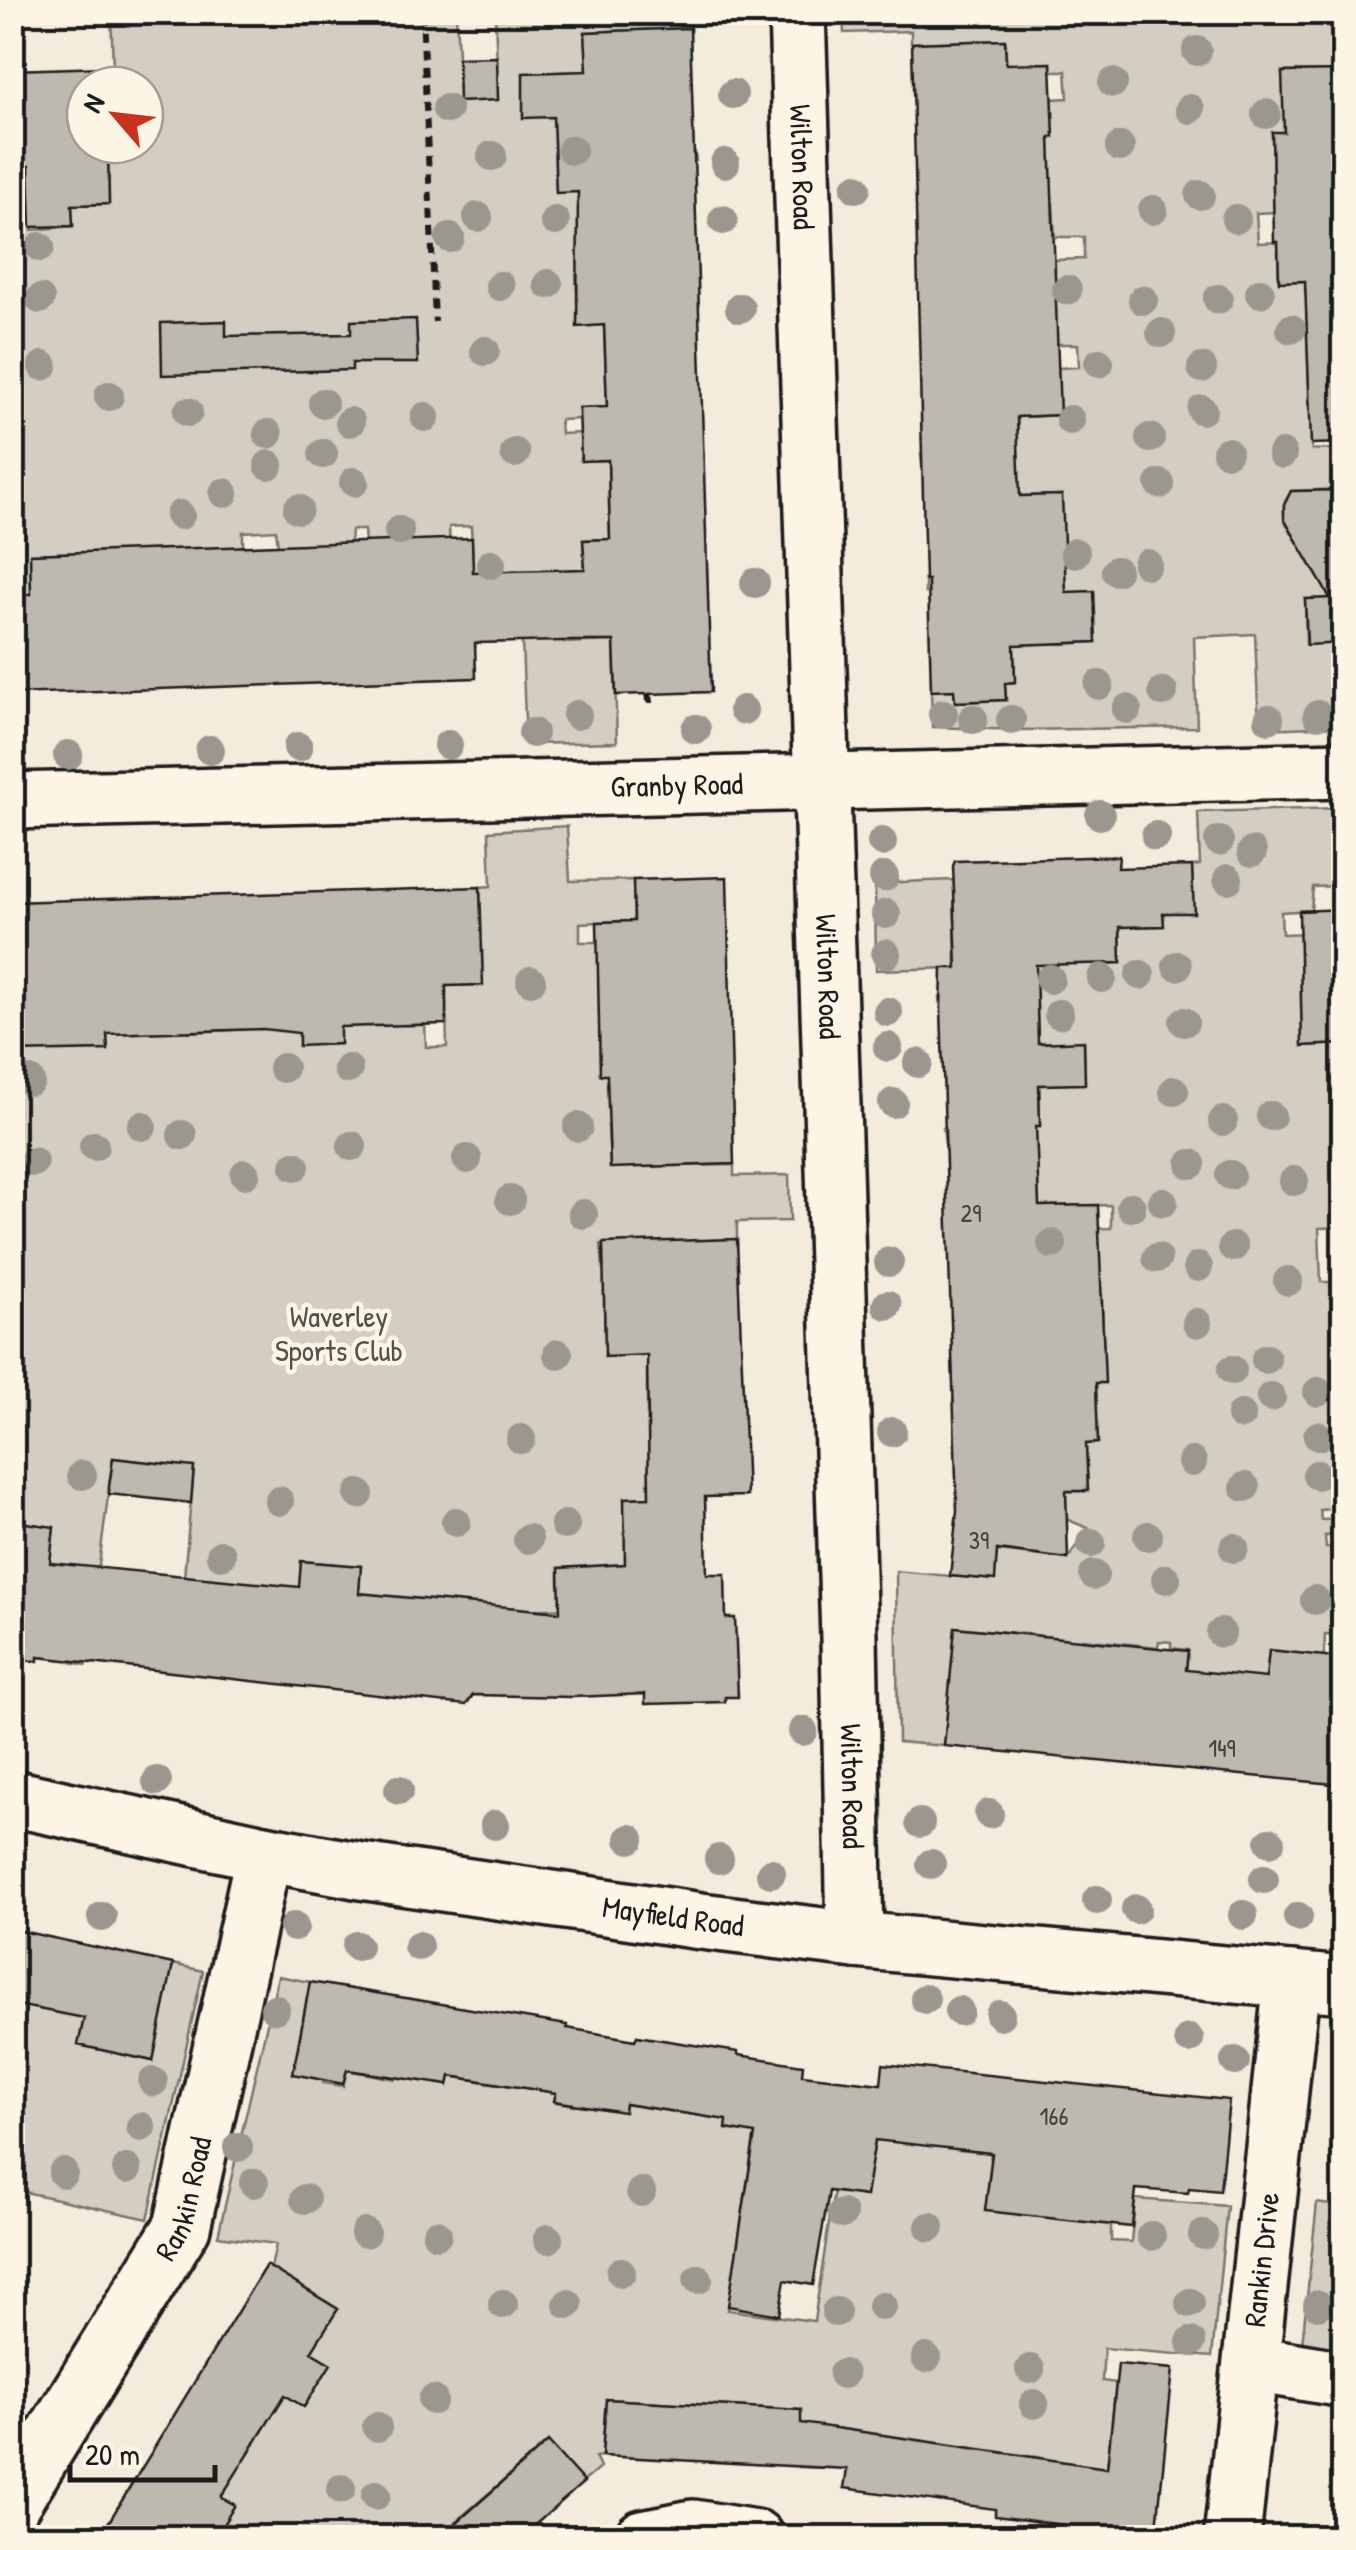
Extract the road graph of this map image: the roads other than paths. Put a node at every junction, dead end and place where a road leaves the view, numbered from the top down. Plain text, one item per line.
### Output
1 (797, 12) edge
2 (1344, 770) edge
3 (821, 780) junction
4 (12, 801) edge
5 (12, 1798) edge
6 (264, 1854) junction
7 (855, 1940) junction
8 (1318, 1982) edge
9 (1253, 2364) junction
10 (1344, 2379) edge
11 (12, 2502) edge
12 (643, 2538) edge
13 (755, 2538) edge
14 (1232, 2538) edge

1 - 3 street, Wilton Road
2 - 3 street, Granby Road
3 - 4 street, Granby Road
3 - 7 street, Wilton Road
5 - 6 street, Mayfield Road
6 - 7 street, Mayfield Road
6 - 11 street, Rankin Road
7 - 8 street, Mayfield Road
8 - 9 street, Rankin Drive
9 - 10 street
9 - 14 street, Rankin Drive
12 - 13 street

